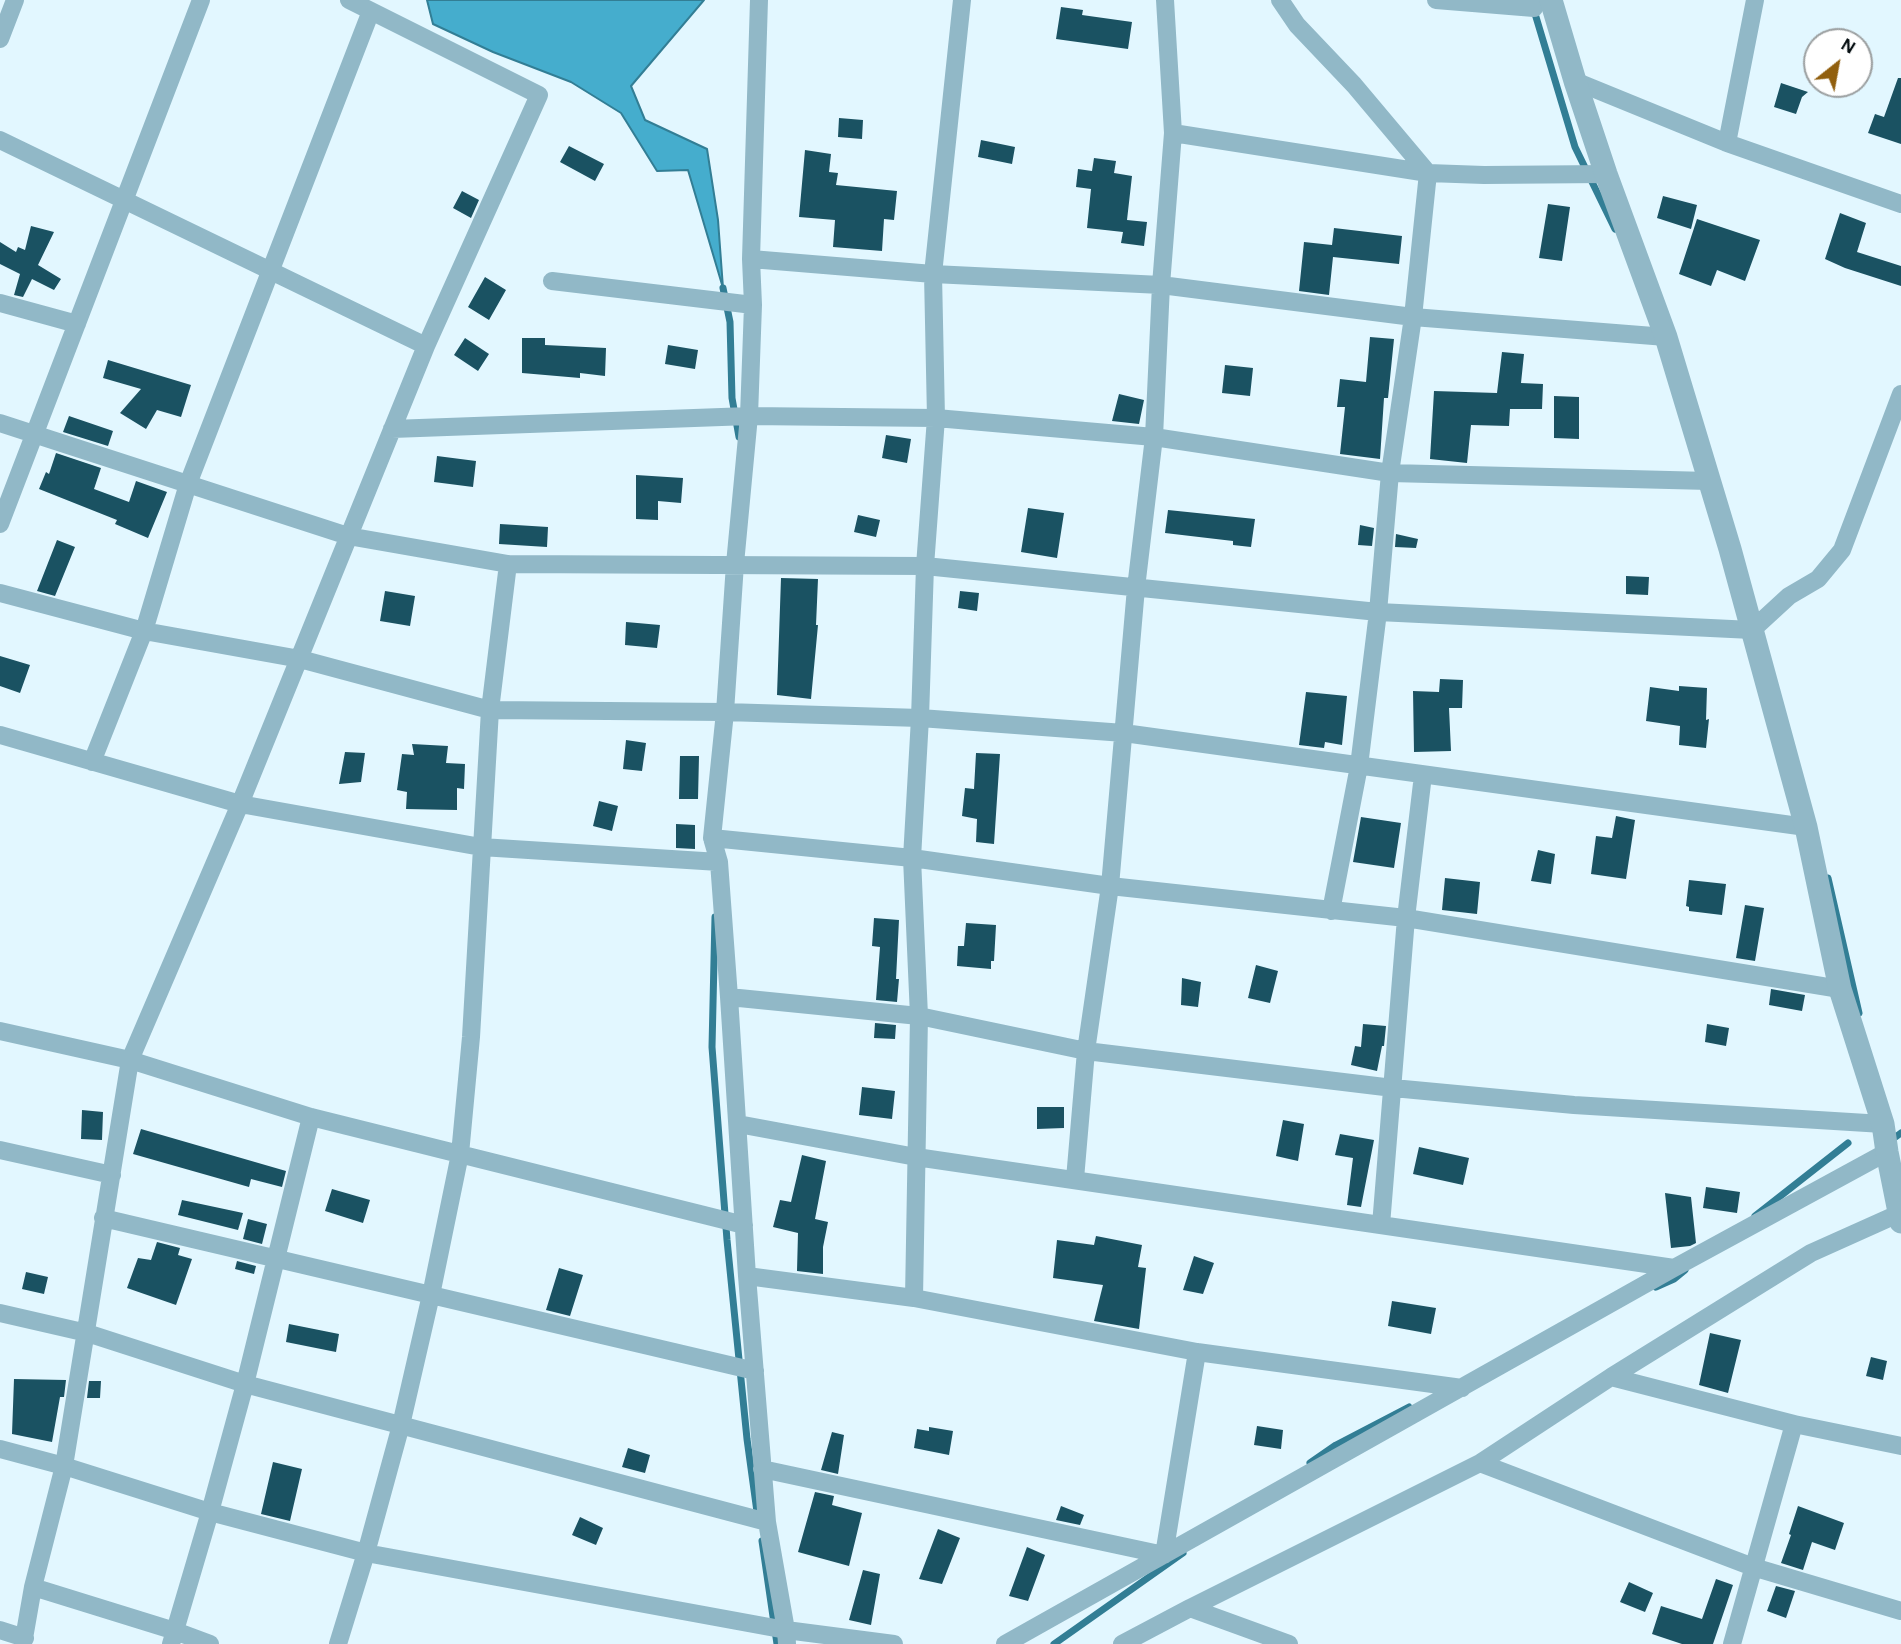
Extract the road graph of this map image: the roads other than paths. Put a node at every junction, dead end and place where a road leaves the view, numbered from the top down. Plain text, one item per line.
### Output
1 (15, 0) edge
2 (201, 0) edge
3 (349, 0) edge
4 (759, 0) edge
5 (962, 0) edge
6 (1165, 0) edge
7 (1280, 0) edge
8 (1436, 0) edge
9 (1539, 0) edge
10 (1551, 0) edge
11 (1755, 0) edge
12 (371, 11) junction
13 (0, 39) edge
14 (1575, 81) junction
15 (1173, 133) junction
16 (0, 140) edge
17 (1727, 144) junction
18 (1428, 173) junction
19 (1606, 174) junction
20 (124, 200) junction
21 (1901, 204) edge
22 (751, 259) junction
23 (270, 271) junction
24 (933, 274) junction
25 (552, 281) dead end
26 (1161, 285) junction
27 (0, 303) edge
28 (752, 305) junction
29 (1413, 317) junction
30 (77, 324) junction
31 (1665, 337) junction
32 (426, 346) junction
33 (1901, 394) edge
34 (749, 415) junction
35 (936, 418) junction
36 (0, 423) edge
37 (392, 429) junction
38 (34, 434) junction
39 (1154, 437) junction
40 (1390, 473) junction
41 (1709, 481) junction
42 (188, 484) junction
43 (0, 524) edge
44 (348, 536) junction
45 (508, 564) junction
46 (735, 564) junction
47 (925, 566) junction
48 (1136, 587) junction
49 (0, 593) edge
50 (1378, 612) junction
51 (1752, 630) junction
52 (144, 631) junction
53 (300, 659) junction
54 (489, 710) junction
55 (725, 712) junction
56 (920, 718) junction
57 (1124, 733) junction
58 (0, 735) edge
59 (92, 762) junction
60 (1359, 766) junction
61 (1423, 775) junction
62 (240, 804) junction
63 (1806, 827) junction
64 (712, 838) junction
65 (481, 847) junction
66 (912, 858) junction
67 (719, 862) junction
68 (1110, 886) junction
69 (1331, 911) junction
70 (1406, 918) junction
71 (1840, 989) junction
72 (729, 997) junction
73 (919, 1016) junction
74 (0, 1031) edge
75 (1086, 1051) junction
76 (130, 1060) junction
77 (1393, 1088) junction
78 (311, 1117) junction
79 (738, 1124) junction
80 (1884, 1124) junction
81 (0, 1150) edge
82 (1887, 1152) junction
83 (460, 1154) junction
84 (916, 1157) junction
85 (112, 1175) junction
86 (1075, 1180) junction
87 (1900, 1216) edge
88 (103, 1218) junction
89 (744, 1225) junction
90 (1381, 1225) junction
91 (276, 1258) junction
92 (1674, 1268) junction
93 (747, 1276) junction
94 (431, 1295) junction
95 (914, 1298) junction
96 (0, 1313) edge
97 (86, 1333) junction
98 (1197, 1352) junction
99 (755, 1371) junction
100 (1611, 1377) junction
101 (245, 1384) junction
102 (1462, 1388) junction
103 (401, 1424) junction
104 (1794, 1424) junction
105 (1901, 1446) edge
106 (0, 1449) edge
107 (1480, 1463) junction
108 (64, 1466) junction
109 (762, 1469) junction
110 (210, 1512) junction
111 (766, 1521) junction
112 (366, 1553) junction
113 (1164, 1555) junction
114 (1754, 1567) junction
115 (33, 1587) junction
116 (1190, 1608) junction
117 (1901, 1611) edge
118 (0, 1630) edge
119 (173, 1637) edge
120 (787, 1637) edge
121 (24, 1641) edge
122 (211, 1644) edge
123 (338, 1644) edge
124 (894, 1644) edge
125 (1005, 1644) edge
126 (1122, 1644) edge
127 (1289, 1644) edge
128 (1732, 1644) edge

1 - 13 street
2 - 20 street
3 - 12 street
4 - 22 street
5 - 24 street
6 - 15 street
7 - 18 street
8 - 9 street
10 - 14 street
11 - 17 street
12 - 23 street
12 - 32 street
14 - 17 street
14 - 19 street
15 - 18 street
15 - 26 street
16 - 20 street
17 - 21 street
18 - 19 street
18 - 29 street
19 - 31 street
20 - 23 street
20 - 30 street
22 - 24 street
22 - 28 street
23 - 32 street
23 - 42 street
24 - 26 street
24 - 35 street
25 - 28 street
26 - 29 street
26 - 39 street
27 - 30 street
28 - 34 street
29 - 31 street
29 - 40 street
30 - 38 street
31 - 41 street
32 - 37 street
33 - 51 street
34 - 35 street
34 - 37 street
34 - 46 street
35 - 39 street
35 - 47 street
36 - 38 street
37 - 44 street
38 - 42 street
38 - 43 street
39 - 40 street
39 - 48 street
40 - 41 street
40 - 50 street
41 - 51 street
42 - 44 street
42 - 52 street
44 - 45 street
44 - 53 street
45 - 46 street
45 - 54 street
46 - 47 street
46 - 55 street
47 - 48 street
47 - 56 street
48 - 50 street
48 - 57 street
49 - 52 street
50 - 51 street
50 - 60 street
51 - 63 street
52 - 53 street
52 - 59 street
53 - 54 street
53 - 62 street
54 - 55 street
54 - 65 street
55 - 56 street
55 - 64 street
56 - 57 street
56 - 66 street
57 - 60 street
57 - 68 street
58 - 59 street
59 - 62 street
60 - 61 street
60 - 69 street
61 - 63 street
61 - 70 street
62 - 65 street
62 - 76 street
63 - 71 street
64 - 66 street
64 - 67 street
65 - 67 street
65 - 83 street
66 - 68 street
66 - 73 street
67 - 72 street
68 - 69 street
68 - 75 street
69 - 70 street
70 - 71 street
70 - 77 street
71 - 80 street
72 - 73 street
72 - 79 street
73 - 75 street
73 - 84 street
74 - 76 street
75 - 77 street
75 - 86 street
76 - 78 street
76 - 85 street
77 - 80 street
77 - 90 street
78 - 83 street
78 - 91 street
79 - 84 street
79 - 89 street
80 - 82 street
81 - 85 street
82 - 87 street
82 - 92 street
83 - 89 street
83 - 94 street
84 - 86 street
84 - 95 street
85 - 88 street
86 - 90 street
87 - 100 street
88 - 91 street
88 - 97 street
89 - 93 street
90 - 92 street
91 - 94 street
91 - 101 street
92 - 102 street
93 - 95 street
93 - 99 street
94 - 99 street
94 - 103 street
95 - 98 street
96 - 97 street
97 - 101 street
97 - 108 street
98 - 102 street
98 - 113 street
99 - 109 street
100 - 104 street
100 - 107 street
101 - 103 street
101 - 110 street
102 - 113 street
103 - 111 street
103 - 112 street
104 - 105 street
104 - 114 street
106 - 108 street
107 - 114 street
107 - 116 street
108 - 110 street
108 - 115 street
109 - 111 street
109 - 113 street
110 - 112 street
110 - 119 street
111 - 120 street
112 - 120 street
112 - 123 street
113 - 125 street
114 - 117 street
114 - 128 street
115 - 119 street
115 - 121 street
116 - 126 street
116 - 127 street
118 - 121 street
119 - 122 street
120 - 124 street

